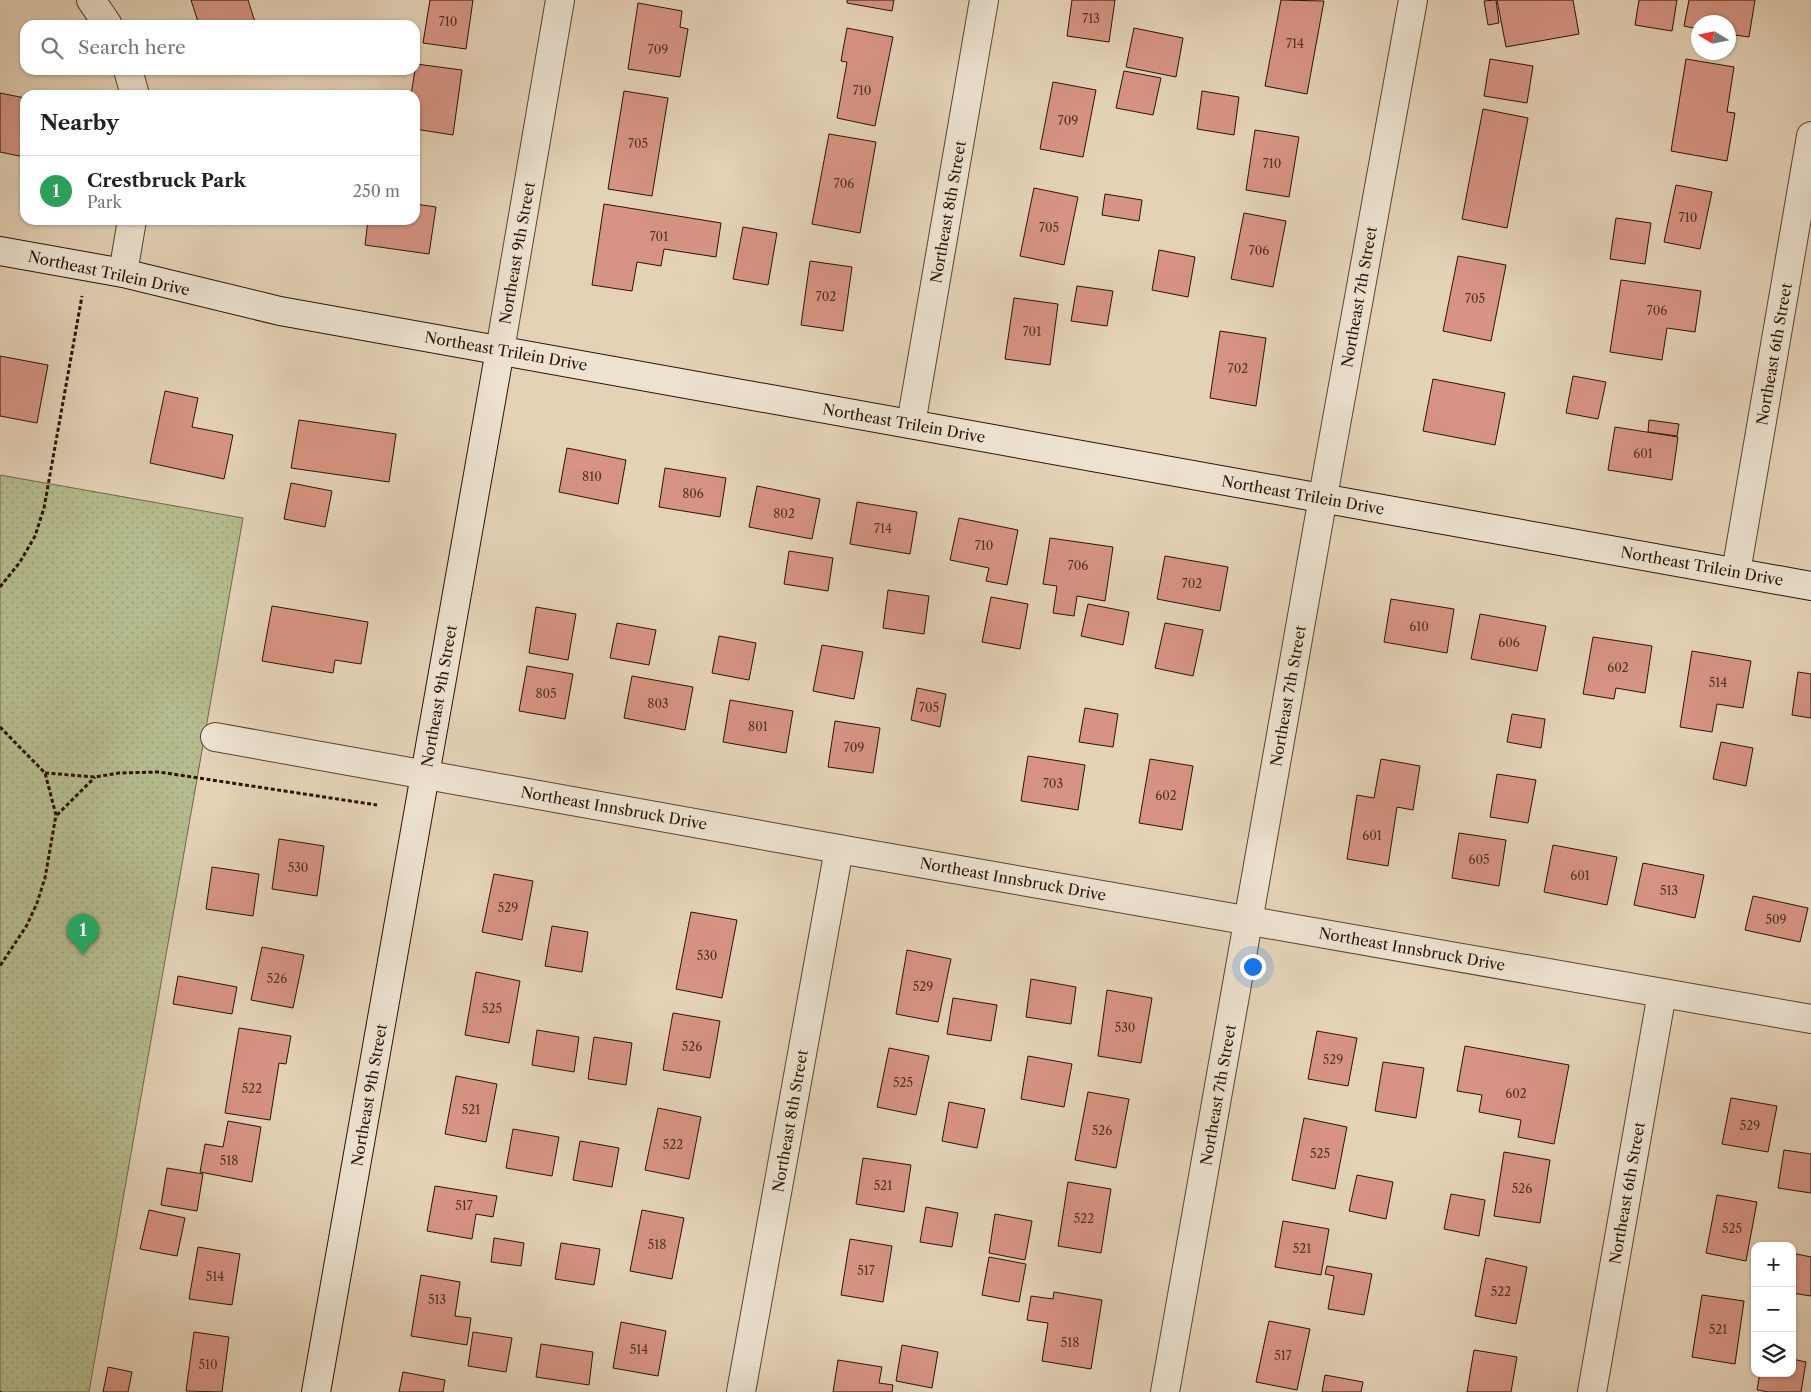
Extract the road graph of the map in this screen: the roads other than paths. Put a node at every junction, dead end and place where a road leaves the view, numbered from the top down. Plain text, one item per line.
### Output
1 (92, 0) edge
2 (560, 0) edge
3 (984, 0) edge
4 (1413, 0) edge
5 (105, 20) edge
6 (129, 75) edge
7 (134, 90) edge
8 (1811, 136) edge
9 (131, 225) edge
10 (0, 250) edge
11 (123, 273) junction
12 (500, 350) junction
13 (911, 424) junction
14 (1323, 498) junction
15 (1736, 572) junction
16 (1811, 586) edge
17 (215, 737) dead end
18 (425, 774) junction
19 (839, 849) junction
20 (1249, 921) junction
21 (1662, 993) junction
22 (1811, 1020) edge
23 (316, 1392) edge
24 (741, 1392) edge
25 (1165, 1392) edge
26 (1592, 1392) edge

1 - 5 street
2 - 12 street, Northeast 9th Street
3 - 13 street, Northeast 8th Street
4 - 14 street, Northeast 7th Street
6 - 7 street
8 - 15 street, Northeast 6th Street
9 - 11 street
10 - 11 street, Northeast Trilein Drive
11 - 12 street, Northeast Trilein Drive
12 - 13 street, Northeast Trilein Drive
12 - 18 street, Northeast 9th Street
13 - 14 street, Northeast Trilein Drive
14 - 15 street, Northeast Trilein Drive
14 - 20 street, Northeast 7th Street
15 - 16 street, Northeast Trilein Drive
17 - 18 street, Northeast Innsbruck Drive
18 - 19 street, Northeast Innsbruck Drive
18 - 23 street, Northeast 9th Street
19 - 20 street, Northeast Innsbruck Drive
19 - 24 street, Northeast 8th Street
20 - 21 street, Northeast Innsbruck Drive
20 - 25 street, Northeast 7th Street
21 - 22 street, Northeast Innsbruck Drive
21 - 26 street, Northeast 6th Street

